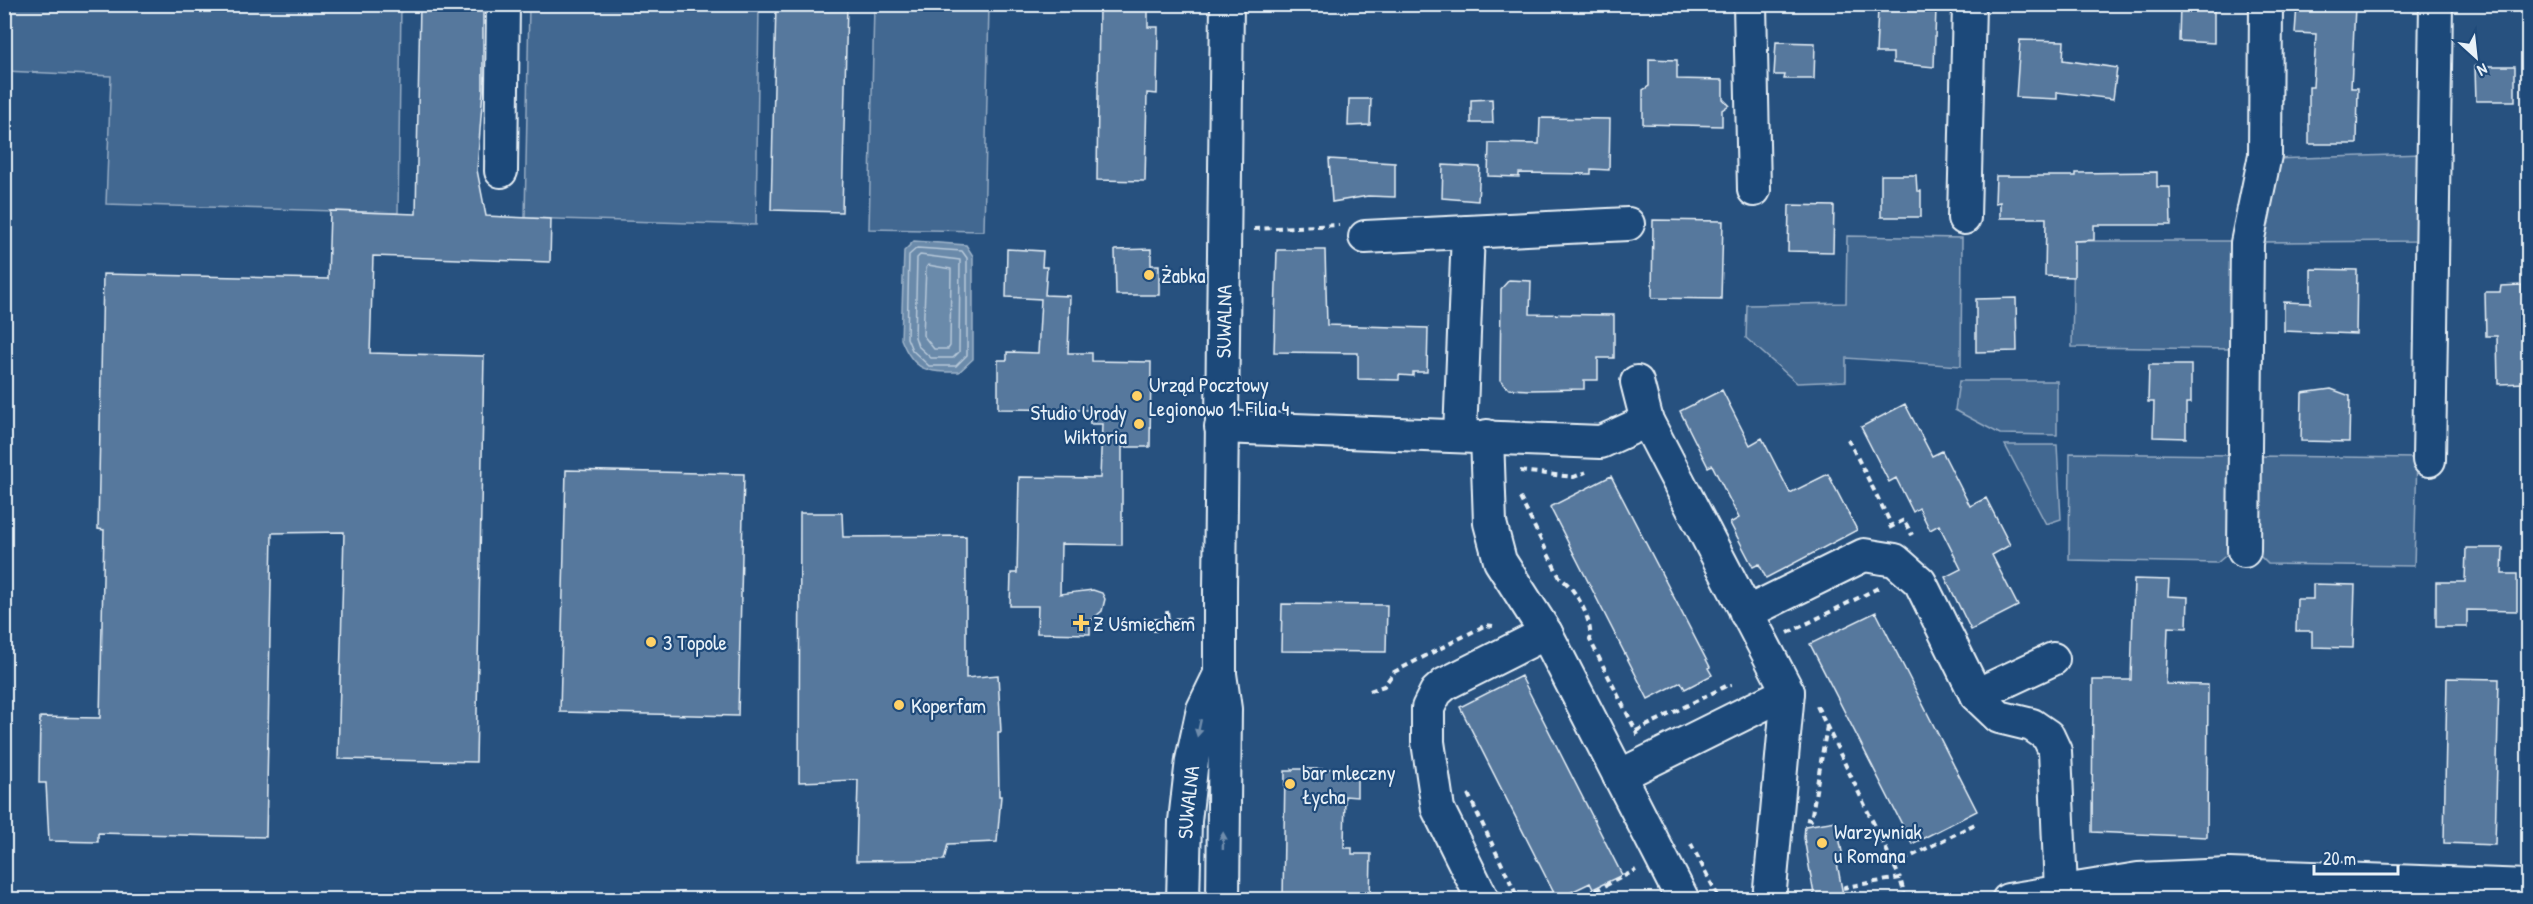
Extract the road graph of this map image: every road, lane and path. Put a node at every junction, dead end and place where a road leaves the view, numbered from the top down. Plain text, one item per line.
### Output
1 (503, 4) edge
2 (1227, 4) edge
3 (1750, 4) edge
4 (1969, 4) edge
5 (2266, 4) edge
6 (2436, 4) edge
7 (501, 171) dead end
8 (1754, 190) dead end
9 (1964, 218) dead end
10 (1628, 224) dead end
11 (1250, 230) dead end
12 (1468, 232) junction
13 (1365, 237) joint
14 (1637, 382) dead end
15 (1647, 421) junction
16 (1221, 427) junction
17 (1473, 435) junction
18 (1848, 439) dead end
19 (2430, 460) dead end
20 (1519, 496) dead end
21 (1892, 526) dead end
22 (2244, 551) dead end
23 (1909, 572) junction
24 (1167, 611) dead end
25 (1746, 613) junction
26 (1195, 619) dead end
27 (1168, 620) junction
28 (1155, 632) dead end
29 (1546, 633) junction
30 (1782, 636) dead end
31 (2053, 659) dead end
32 (1220, 674) junction
33 (1800, 694) junction
34 (1976, 695) junction
35 (1827, 726) junction
36 (1649, 760) junction
37 (1619, 776) junction
38 (1811, 820) dead end
39 (1977, 823) dead end
40 (1689, 840) dead end
41 (1661, 858) junction
42 (1894, 865) junction
43 (1900, 878) junction
44 (2529, 886) edge
45 (2177, 888) edge
46 (2061, 890) junction
47 (2101, 892) edge
48 (1184, 900) edge
49 (1222, 900) edge
50 (1483, 900) edge
51 (1577, 900) edge
52 (1683, 900) edge
53 (1720, 900) edge
54 (1769, 900) edge
55 (1847, 900) edge
56 (1906, 900) edge
57 (2008, 900) edge

1 - 7 street
2 - 16 street, SUWALNA
3 - 8 street
4 - 9 street
5 - 22 street
6 - 19 street
10 - 12 street
11 - 13 path
12 - 13 street
12 - 17 street
14 - 15 street
15 - 17 street
15 - 25 street
16 - 17 street
16 - 32 street, SUWALNA
17 - 29 street
18 - 21 path
20 - 36 path
23 - 25 street
23 - 30 path
23 - 34 street
24 - 27 path
25 - 33 street
26 - 27 path
27 - 28 path
29 - 37 street
29 - 50 street
31 - 34 street
32 -> 48 street, SUWALNA
49 -> 32 street, SUWALNA
33 - 35 path
33 - 36 street
33 - 54 street
34 - 46 street
35 - 38 path
35 - 42 path
36 - 37 street
37 - 41 street
39 - 42 path
40 - 53 path
41 - 51 path
41 - 52 street
42 - 43 path
43 - 55 path
43 - 56 path
44 - 45 street
45 - 47 street
46 - 47 street
46 - 57 street

